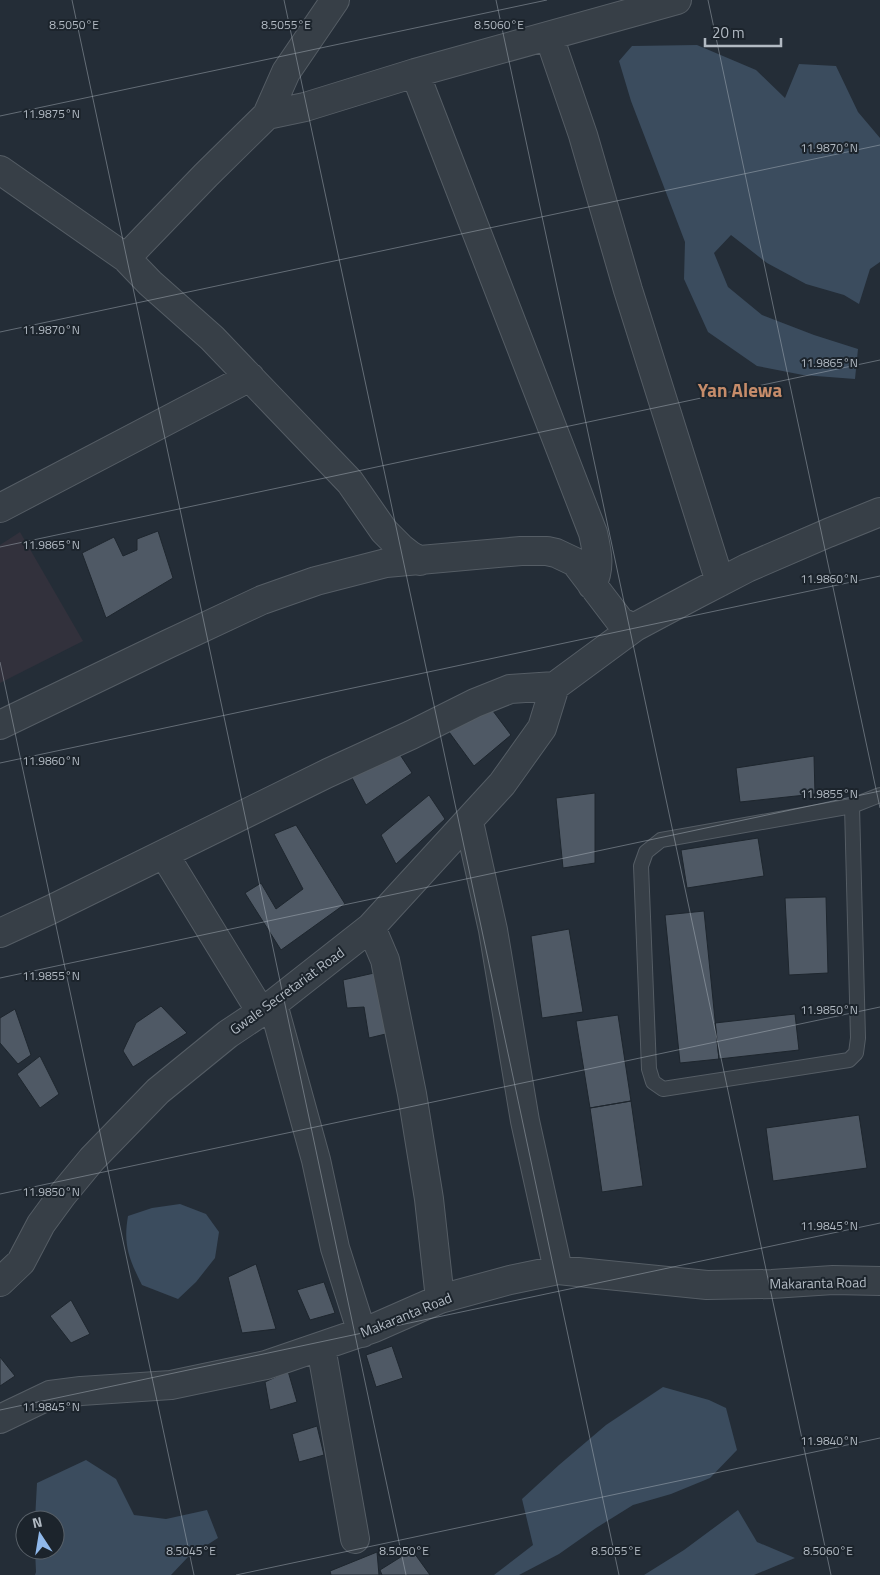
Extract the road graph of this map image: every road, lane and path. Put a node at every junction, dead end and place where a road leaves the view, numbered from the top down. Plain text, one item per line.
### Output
1 (335, 0) edge
2 (677, 0) edge
3 (549, 36) junction
4 (415, 73) junction
5 (267, 115) junction
6 (0, 170) edge
7 (126, 258) junction
8 (250, 377) junction
9 (0, 508) edge
10 (880, 512) edge
11 (420, 561) junction
12 (720, 582) junction
13 (592, 584) junction
14 (635, 627) junction
15 (555, 686) junction
16 (0, 725) edge
17 (880, 795) edge
18 (852, 806) junction
19 (468, 822) junction
20 (164, 854) junction
21 (371, 927) junction
22 (0, 934) edge
23 (267, 1008) junction
24 (558, 1270) junction
25 (0, 1282) edge
26 (880, 1282) edge
27 (440, 1299) junction
28 (362, 1333) junction
29 (321, 1347) junction
30 (0, 1419) edge
31 (355, 1540) dead end

1 - 5 street
2 - 3 street
3 - 4 street
3 - 12 street
4 - 5 street
4 - 13 street
5 - 7 street
6 - 7 street
7 - 8 street
8 - 9 street
8 - 11 street
10 - 12 street
11 - 13 street
11 - 16 street
12 - 14 street
13 - 14 street
14 - 15 street
15 - 19 street, Gwale Secretariat Road
15 - 20 street
17 - 18 lane
18 - 18 lane
19 - 21 street, Gwale Secretariat Road
19 - 24 street
20 - 22 street
20 - 23 street
21 - 23 street, Gwale Secretariat Road
21 - 27 street
23 - 25 street, Gwale Secretariat Road
23 - 28 street
24 - 26 street, Makaranta Road
24 - 27 street, Makaranta Road
27 - 28 street, Makaranta Road
28 - 29 street, Makaranta Road
29 - 30 street, Makaranta Road
29 - 31 street

